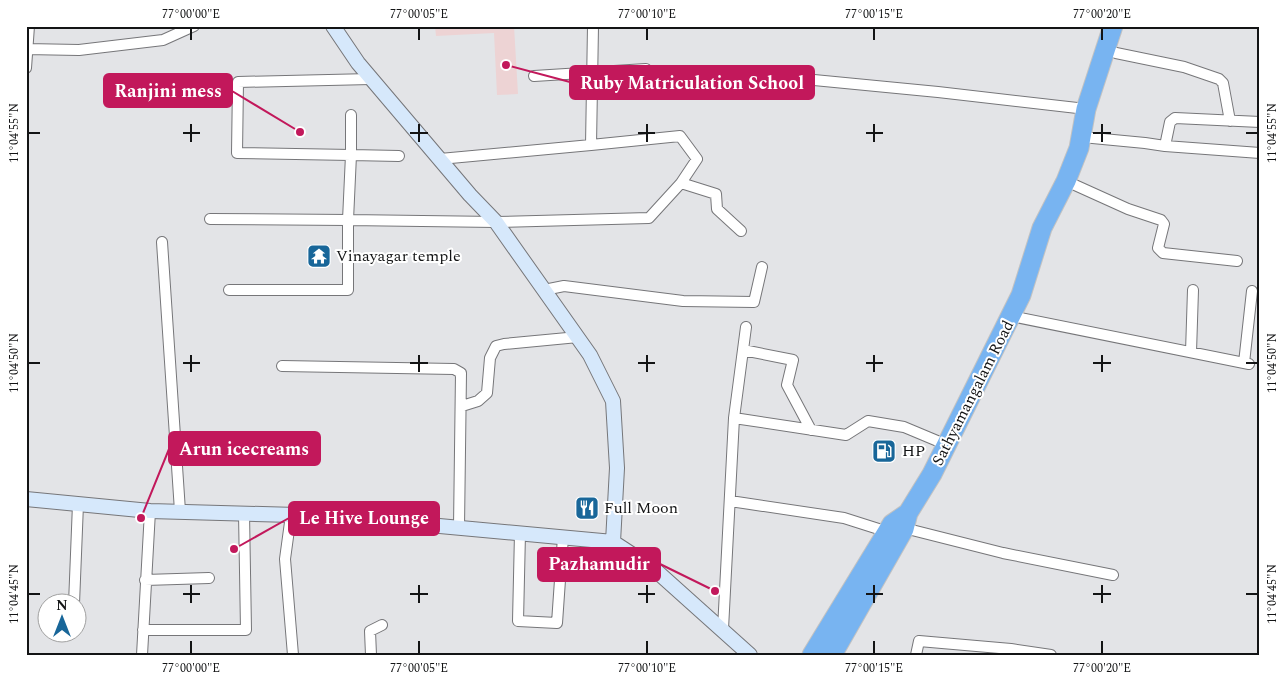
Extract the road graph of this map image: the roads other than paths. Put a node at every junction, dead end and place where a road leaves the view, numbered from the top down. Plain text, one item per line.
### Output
1 (29, 26) edge
2 (194, 26) edge
3 (333, 26) edge
4 (593, 26) edge
5 (1113, 26) edge
6 (1124, 26) edge
7 (27, 49) edge
8 (1116, 53) junction
9 (26, 68) edge
10 (646, 69) dead end
11 (592, 73) junction
12 (534, 76) dead end
13 (783, 77) dead end
14 (371, 79) junction
15 (1086, 109) junction
16 (351, 115) dead end
17 (1230, 121) junction
18 (1260, 122) edge
19 (1082, 137) junction
20 (591, 145) junction
21 (1165, 146) junction
22 (1260, 153) edge
23 (351, 155) junction
24 (398, 156) dead end
25 (440, 159) junction
26 (1066, 181) junction
27 (681, 184) junction
28 (210, 219) dead end
29 (348, 220) junction
30 (496, 222) junction
31 (741, 231) dead end
32 (162, 242) dead end
33 (1237, 262) dead end
34 (762, 267) dead end
35 (229, 290) dead end
36 (544, 290) junction
37 (1194, 290) dead end
38 (1252, 291) dead end
39 (1011, 316) junction
40 (746, 327) dead end
41 (578, 338) junction
42 (743, 350) junction
43 (1191, 352) junction
44 (282, 366) dead end
45 (462, 406) junction
46 (734, 418) junction
47 (811, 430) junction
48 (947, 444) junction
49 (26, 499) edge
50 (730, 501) junction
51 (78, 504) junction
52 (150, 511) junction
53 (180, 511) junction
54 (244, 513) junction
55 (292, 515) junction
56 (898, 524) junction
57 (459, 527) junction
58 (520, 533) junction
59 (564, 537) junction
60 (613, 542) junction
61 (1113, 575) dead end
62 (209, 578) dead end
63 (145, 580) junction
64 (74, 594) edge
65 (382, 625) dead end
66 (143, 630) junction
67 (723, 630) junction
68 (142, 655) edge
69 (293, 655) edge
70 (371, 655) edge
71 (750, 655) edge
72 (812, 655) edge
73 (832, 655) edge
74 (916, 655) edge
75 (1051, 655) edge

1 - 7 street
2 - 7 street
3 - 14 main road
4 - 11 street
5 - 15 highway, Sathyamangalam Road
6 - 8 highway, Sathyamangalam Road
7 - 9 street
8 - 17 street
8 - 19 highway, Sathyamangalam Road
10 - 11 street
11 - 12 street
11 - 20 street
13 - 15 street
14 - 23 street
14 - 25 main road
15 - 19 highway, Sathyamangalam Road
16 - 23 street
17 - 18 street
17 - 21 street
19 - 21 street
19 - 26 highway, Sathyamangalam Road
20 - 25 street
20 - 27 street
21 - 22 street
23 - 24 street
23 - 29 street
25 - 30 main road
26 - 33 street
26 - 39 highway, Sathyamangalam Road
27 - 30 street
27 - 31 street
28 - 29 street
29 - 30 street
29 - 35 street
30 - 36 main road
32 - 53 street
34 - 36 street
36 - 41 main road
37 - 43 street
38 - 43 street
39 - 43 street
39 - 48 highway, Sathyamangalam Road
40 - 42 street
41 - 45 street
41 - 60 main road
42 - 46 street
42 - 47 street
44 - 45 street
45 - 57 street
46 - 47 street
46 - 50 street
47 - 48 street
48 - 56 highway, Sathyamangalam Road
49 - 51 main road
50 - 56 street
50 - 67 street
51 - 52 main road
51 - 64 street
52 - 53 main road
52 - 63 street
53 - 54 main road
54 - 55 main road
54 - 66 street
55 - 57 main road
55 - 69 street
56 - 61 street
56 - 72 highway, Sathyamangalam Road
56 - 73 highway
57 - 58 main road
58 - 59 main road
58 - 59 street
59 - 60 main road
60 - 67 main road
62 - 63 street
63 - 66 street
65 - 70 street
66 - 68 street
67 - 71 main road
74 - 75 street

